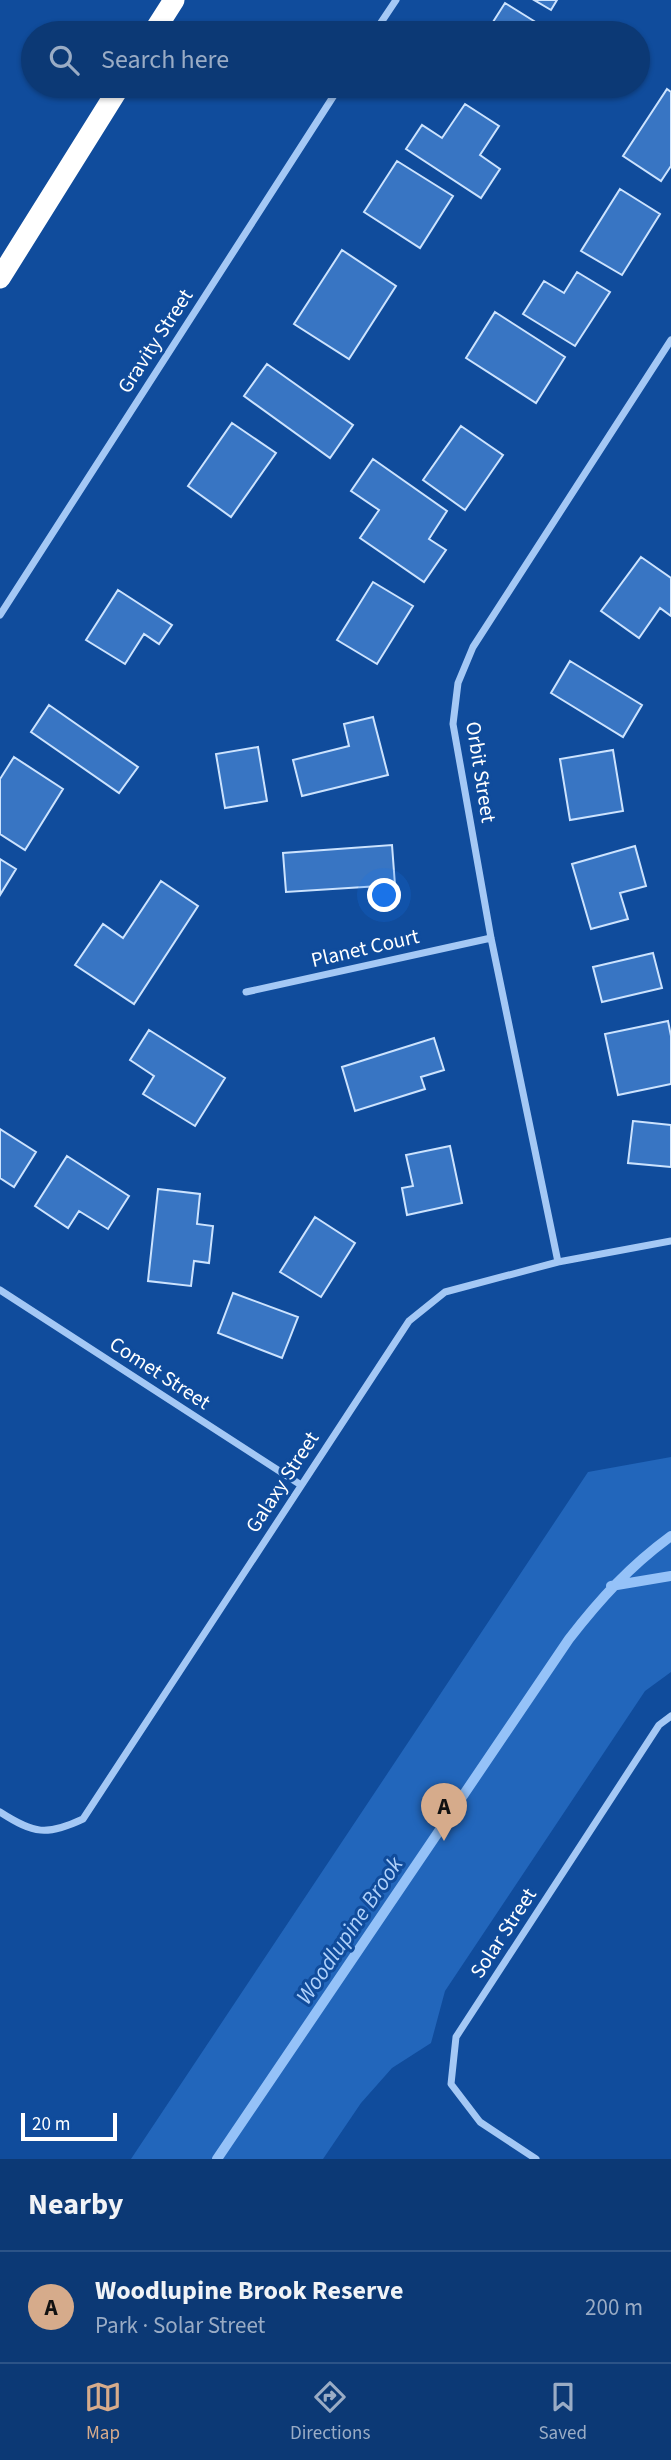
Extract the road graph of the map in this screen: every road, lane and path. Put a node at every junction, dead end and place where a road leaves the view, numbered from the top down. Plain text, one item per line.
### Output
1 (174, 0) edge
2 (396, 0) edge
3 (161, 21) edge
4 (382, 21) edge
5 (112, 98) edge
6 (332, 98) edge
7 (0, 278) edge
8 (671, 340) edge
9 (0, 615) edge
10 (491, 938) junction
11 (246, 992) dead end
12 (671, 1241) edge
13 (558, 1262) junction
14 (0, 1290) edge
15 (301, 1485) junction
16 (671, 1716) edge
17 (0, 1812) edge
18 (536, 2159) edge

1 - 3 highway
2 - 4 street
5 - 7 highway
6 - 9 street, Gravity Street
8 - 10 street, Orbit Street
10 - 11 street, Planet Court
10 - 13 street, Orbit Street
12 - 13 street, Galaxy Street
13 - 15 street, Galaxy Street
14 - 15 street, Comet Street
15 - 17 street, Galaxy Street
16 - 18 street, Solar Street

